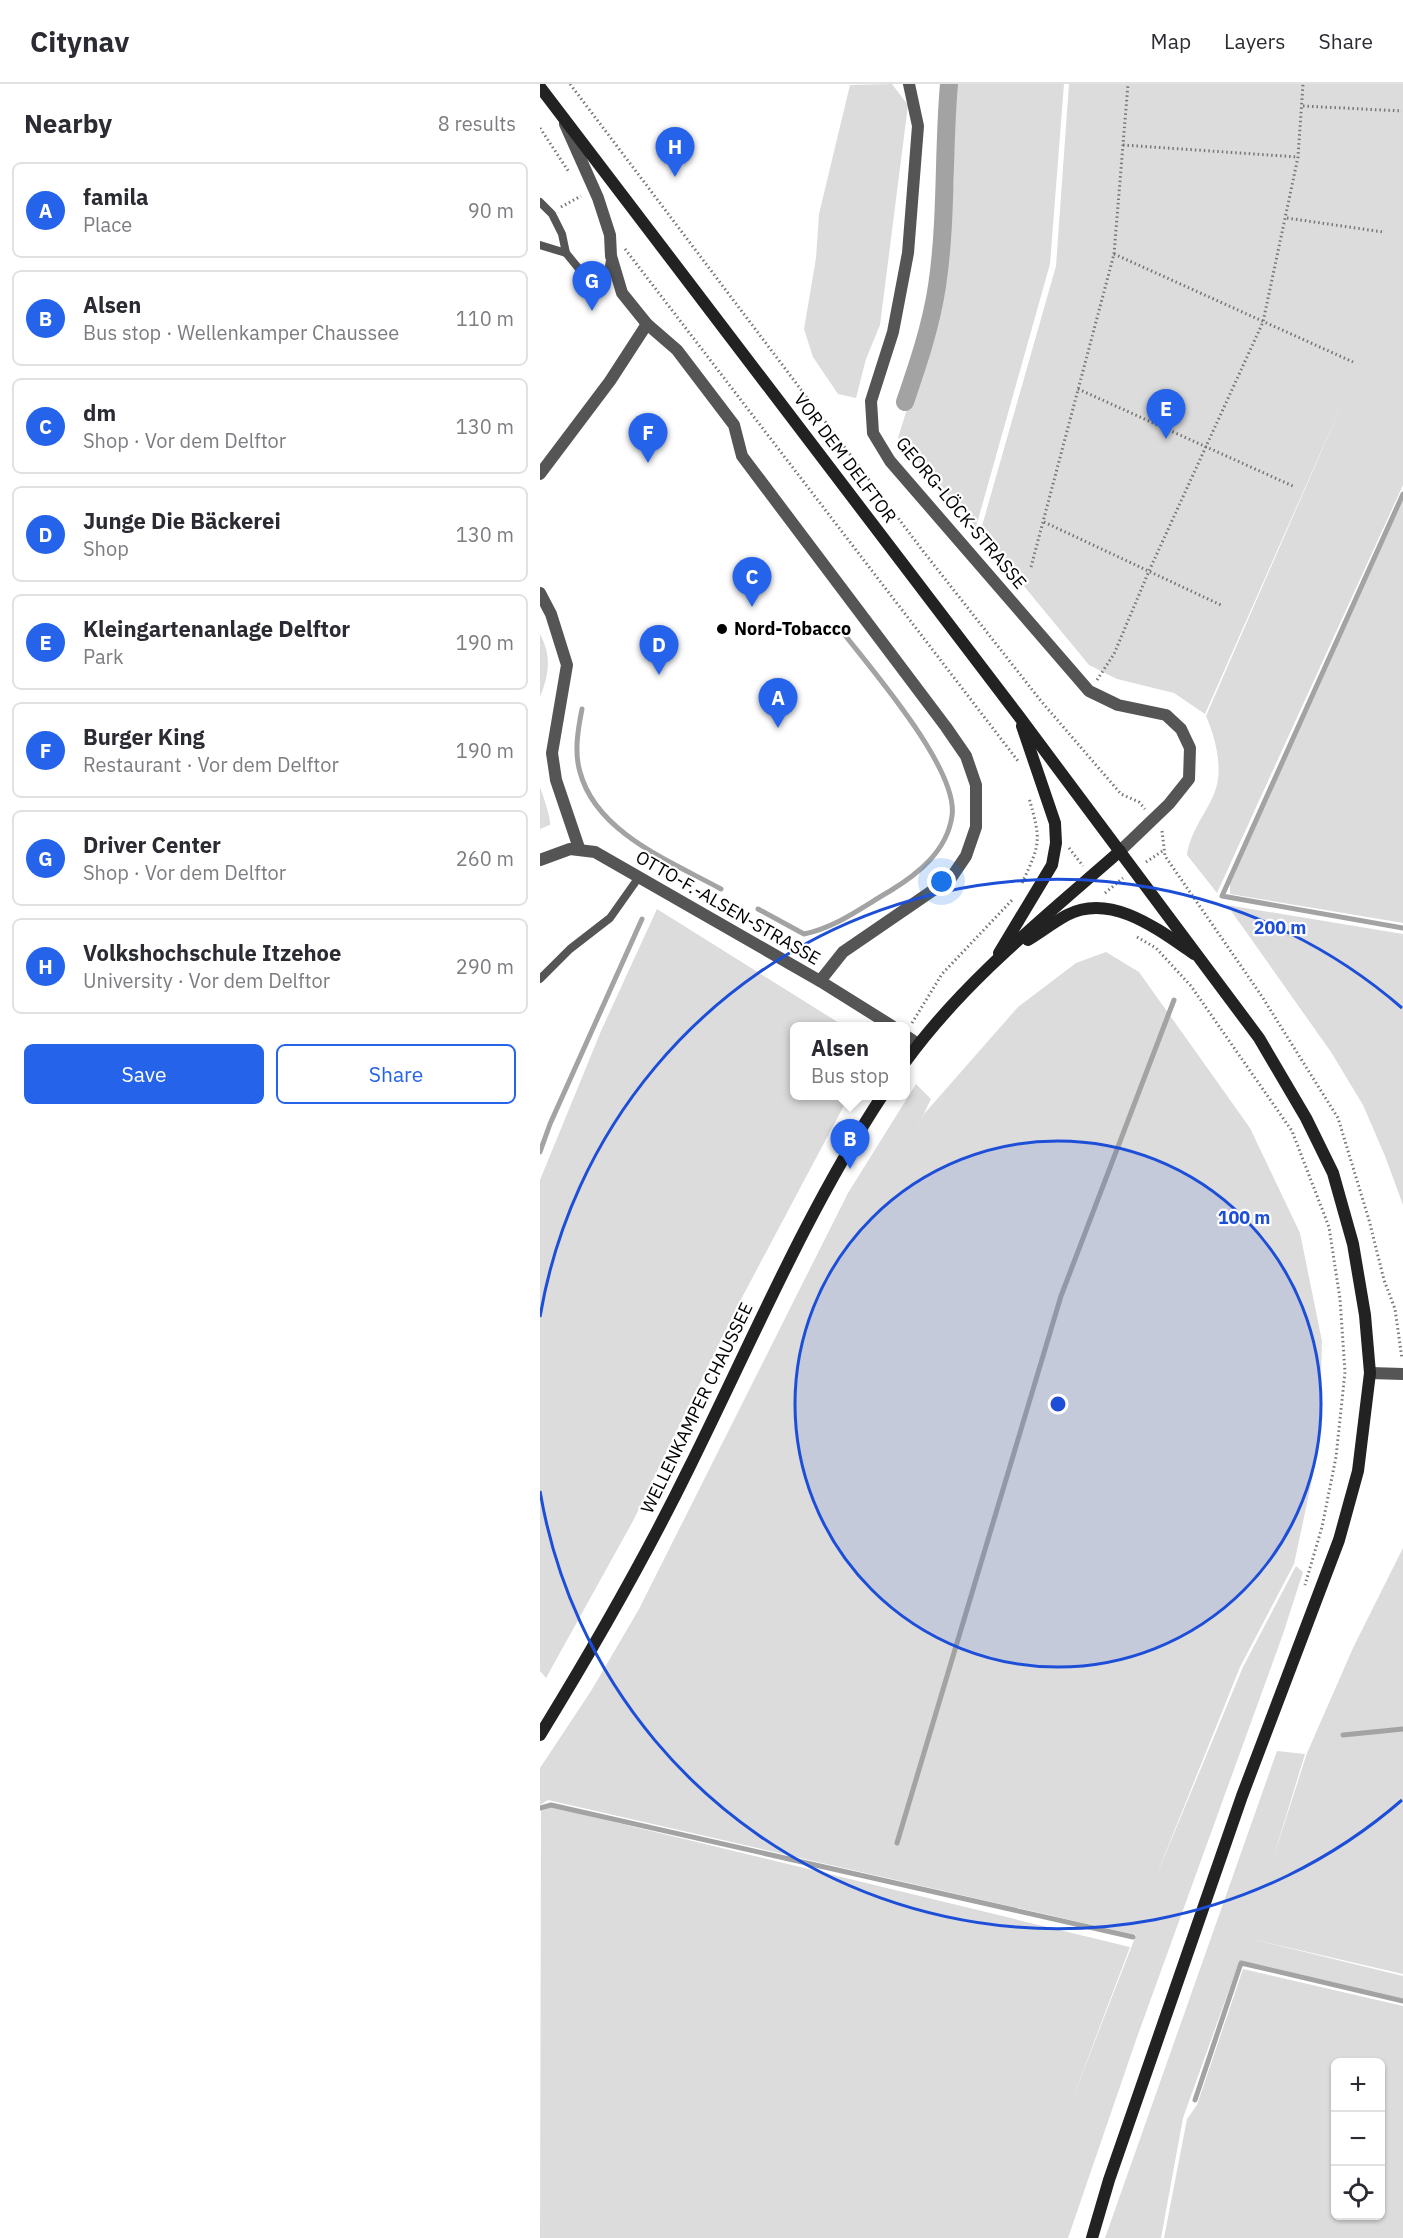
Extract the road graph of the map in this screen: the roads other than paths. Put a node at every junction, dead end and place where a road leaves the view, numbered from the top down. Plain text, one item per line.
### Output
1 (909, 84) edge
2 (540, 87) edge
3 (558, 109) junction
4 (540, 202) edge
5 (540, 245) edge
6 (566, 253) junction
7 (611, 256) junction
8 (648, 324) junction
9 (540, 474) edge
10 (540, 593) edge
11 (1018, 715) junction
12 (579, 848) junction
13 (1120, 851) junction
14 (540, 860) edge
15 (639, 877) junction
16 (1204, 960) junction
17 (992, 964) junction
18 (540, 979) edge
19 (820, 981) junction
20 (886, 1022) edge
21 (910, 1039) edge
22 (918, 1044) junction
23 (910, 1055) edge
24 (879, 1100) edge
25 (1370, 1373) junction
26 (1403, 1374) edge
27 (540, 1735) edge
28 (1092, 2238) edge

1 - 13 street, GEORG-LÖCK-STRASSE
2 - 3 main road, VOR DEM DELFTOR
3 - 7 street
3 - 11 main road, VOR DEM DELFTOR
4 - 6 lane
5 - 6 lane
6 - 7 lane
7 - 8 street
8 - 9 street
8 - 19 street
10 - 12 street
11 - 13 main road, VOR DEM DELFTOR
11 - 17 main road
12 - 14 street
12 - 15 street, OTTO-F.-ALSEN-STRASSE
13 - 16 main road, VOR DEM DELFTOR
13 - 17 main road
15 - 18 lane
15 - 19 street, OTTO-F.-ALSEN-STRASSE
16 - 17 main road
16 - 25 main road, VOR DEM DELFTOR
17 - 22 main road
19 - 20 street, OTTO-F.-ALSEN-STRASSE
21 - 22 street
22 - 23 main road
24 - 27 main road, WELLENKAMPER CHAUSSEE
25 - 26 street
25 - 28 main road, VOR DEM DELFTOR

